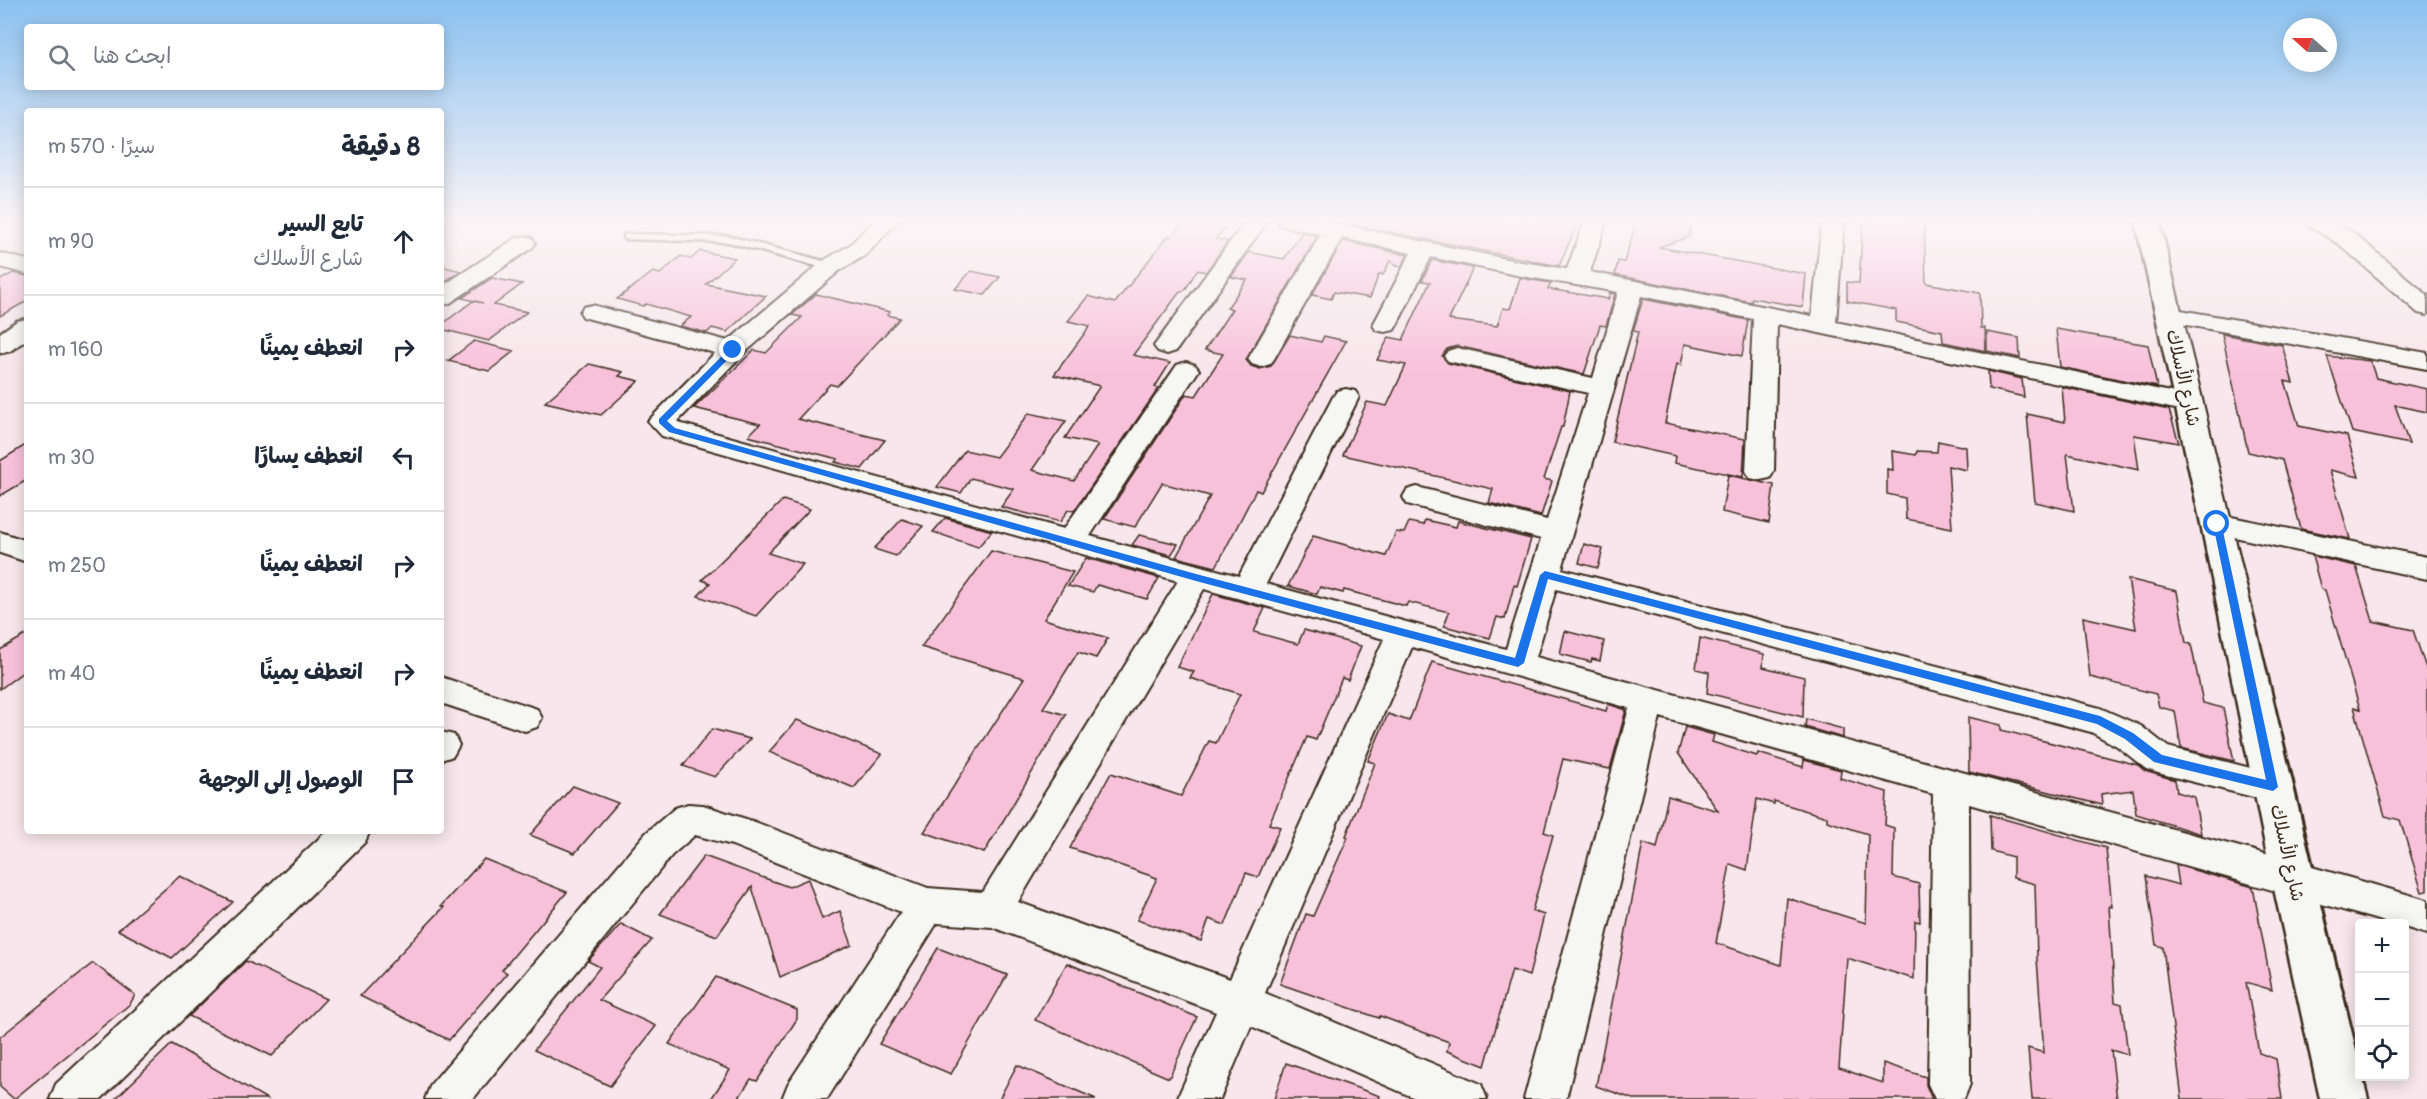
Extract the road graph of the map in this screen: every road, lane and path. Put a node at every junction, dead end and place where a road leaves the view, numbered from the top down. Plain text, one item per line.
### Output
1 (481, 271) edge
2 (825, 271) edge
3 (1220, 271) edge
4 (1312, 271) edge
5 (1413, 271) edge
6 (1538, 271) edge
7 (1578, 271) edge
8 (1828, 271) edge
9 (2159, 271) edge
10 (2384, 271) edge
11 (1576, 277) junction
12 (1631, 288) junction
13 (444, 296) edge
14 (2427, 308) edge
15 (592, 312) dead end
16 (1765, 314) junction
17 (2169, 315) junction
18 (1385, 325) dead end
19 (1823, 327) junction
20 (24, 329) edge
21 (0, 345) edge
22 (1167, 346) dead end
23 (733, 350) junction
24 (1457, 356) dead end
25 (1262, 359) dead end
26 (2427, 361) edge
27 (1186, 370) dead end
28 (1603, 388) junction
29 (1346, 397) dead end
30 (2189, 404) junction
31 (1760, 471) dead end
32 (1417, 497) dead end
33 (2217, 524) junction
34 (1557, 533) junction
35 (0, 542) edge
36 (1071, 542) junction
37 (24, 551) edge
38 (2427, 568) edge
39 (1545, 575) junction
40 (1196, 577) junction
41 (1247, 591) junction
42 (1403, 632) junction
43 (1518, 663) junction
44 (444, 691) edge
45 (1648, 699) junction
46 (525, 718) dead end
47 (1951, 785) junction
48 (2273, 787) junction
49 (349, 834) edge
50 (2292, 875) junction
51 (927, 905) junction
52 (993, 910) junction
53 (2427, 916) edge
54 (1240, 1002) junction
55 (1949, 1084) dead end
56 (71, 1099) edge
57 (446, 1099) edge
58 (803, 1099) edge
59 (1198, 1099) edge
60 (1466, 1099) edge
61 (1545, 1099) edge
62 (2344, 1099) edge

1 - 13 street
2 - 23 street
3 - 22 street
4 - 25 street
5 - 18 street
6 - 11 street
7 - 11 street
8 - 19 street
9 - 17 street, شارع الأسلاك
10 - 14 street
11 - 12 street
12 - 16 street
12 - 28 street
15 - 23 street
16 - 19 street
16 - 31 street
17 - 26 street
17 - 30 street, شارع الأسلاك
19 - 30 street
20 - 21 street
23 - 36 street
24 - 28 street
27 - 36 street
28 - 34 street
29 - 41 street
30 - 33 street, شارع الأسلاك
32 - 34 street
33 - 38 street
33 - 48 street, شارع الأسلاك
34 - 39 street
35 - 37 street
36 - 40 street
39 - 43 street
39 - 48 street
40 - 41 street
40 - 52 street
41 - 42 street
42 - 43 street
42 - 54 street
43 - 45 street
44 - 46 street
45 - 47 street
45 - 61 street
47 - 50 street
47 - 55 street
48 - 50 street, شارع الأسلاك
49 - 56 street
50 - 53 street
50 - 62 street, شارع الأسلاك
51 - 52 street
51 - 57 street
51 - 58 street
52 - 54 street
54 - 59 street
54 - 60 street

